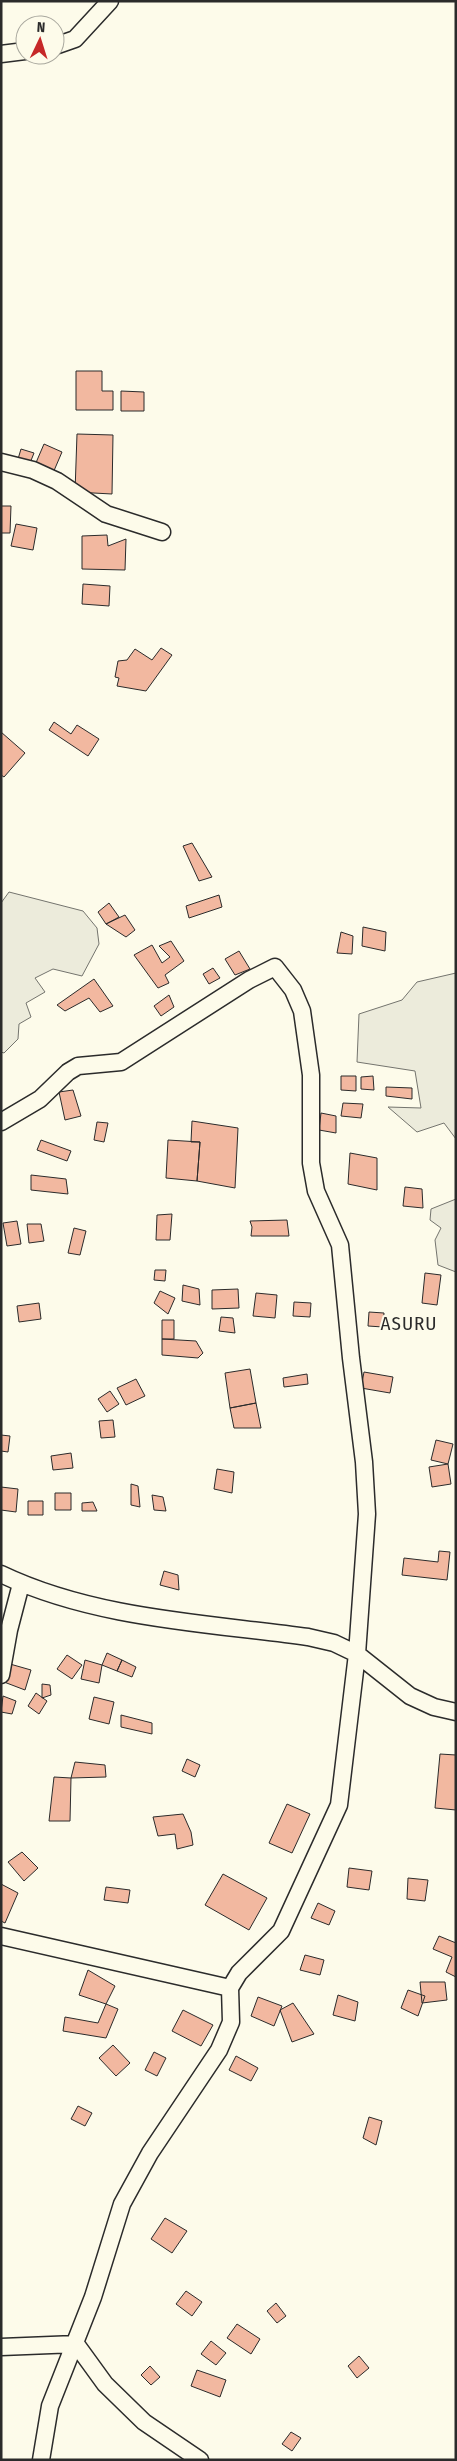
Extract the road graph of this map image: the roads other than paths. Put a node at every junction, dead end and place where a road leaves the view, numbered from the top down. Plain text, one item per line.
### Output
1 (110, 1) edge
2 (65, 42) edge
3 (15, 52) edge
4 (1, 54) edge
5 (1, 462) edge
6 (162, 532) dead end
7 (1, 1122) edge
8 (1, 1574) edge
9 (21, 1584) junction
10 (356, 1654) junction
11 (1, 1675) edge
12 (456, 1712) edge
13 (1, 1936) edge
14 (230, 1988) junction
15 (76, 2344) junction
16 (1, 2346) edge
17 (41, 2460) edge
18 (200, 2460) edge

1 - 2 street
3 - 4 street
5 - 6 street
7 - 10 street
8 - 9 street
9 - 10 street
9 - 11 street
10 - 12 street
10 - 14 street
13 - 14 street
14 - 15 street
15 - 16 street
15 - 17 street
15 - 18 street

